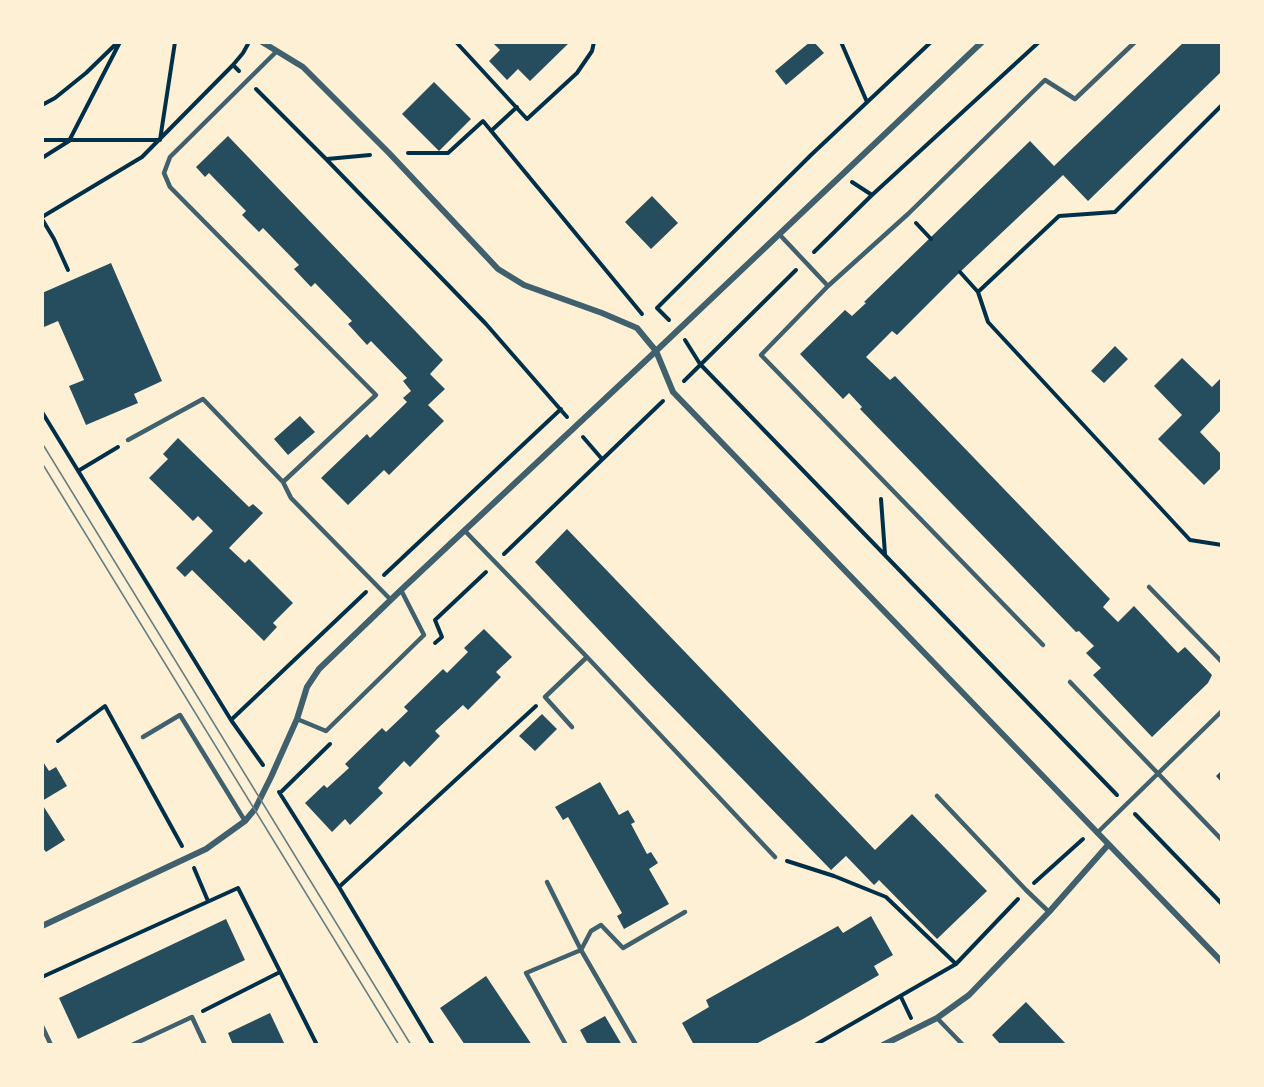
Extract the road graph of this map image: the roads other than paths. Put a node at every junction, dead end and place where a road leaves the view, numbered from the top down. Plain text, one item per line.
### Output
1 (262, 42) edge
2 (982, 42) edge
3 (1135, 42) edge
4 (277, 51) junction
5 (780, 234) junction
6 (828, 286) junction
7 (656, 351) junction
8 (128, 440) road end
9 (283, 482) junction
10 (465, 531) junction
11 (1149, 586) dead end
12 (401, 590) junction
13 (391, 600) junction
14 (1043, 645) dead end
15 (587, 657) junction
16 (1222, 662) edge
17 (1070, 682) dead end
18 (1222, 711) edge
19 (297, 719) junction
20 (572, 727) dead end
21 (143, 737) dead end
22 (1158, 773) junction
23 (937, 796) dead end
24 (245, 821) junction
25 (1097, 833) junction
26 (1222, 840) edge
27 (1108, 845) junction
28 (775, 857) road end
29 (547, 882) dead end
30 (686, 912) dead end
31 (1049, 912) junction
32 (42, 926) edge
33 (581, 950) junction
34 (1222, 962) edge
35 (937, 1018) junction
36 (42, 1026) edge
37 (51, 1045) edge
38 (132, 1045) edge
39 (205, 1045) edge
40 (566, 1045) edge
41 (636, 1045) edge
42 (883, 1045) edge
43 (963, 1045) edge

1 - 4 street
2 - 5 street
3 - 6 lane
4 - 7 street
4 - 9 lane
5 - 6 lane
5 - 7 street
6 - 14 lane
7 - 10 street
7 - 25 street
8 - 9 lane
9 - 13 lane
10 - 12 street
10 - 15 lane
11 - 16 lane
12 - 13 street
12 - 19 lane
13 - 19 street
15 - 20 lane
15 - 28 lane
17 - 22 lane
18 - 22 lane
19 - 24 street
21 - 24 lane
22 - 25 lane
22 - 26 lane
23 - 31 lane
24 - 32 street
25 - 27 street
27 - 31 street
27 - 34 street
29 - 33 lane
30 - 33 lane
31 - 35 street
33 - 40 lane
33 - 41 lane
35 - 42 street
35 - 43 lane
36 - 37 lane
38 - 39 lane

